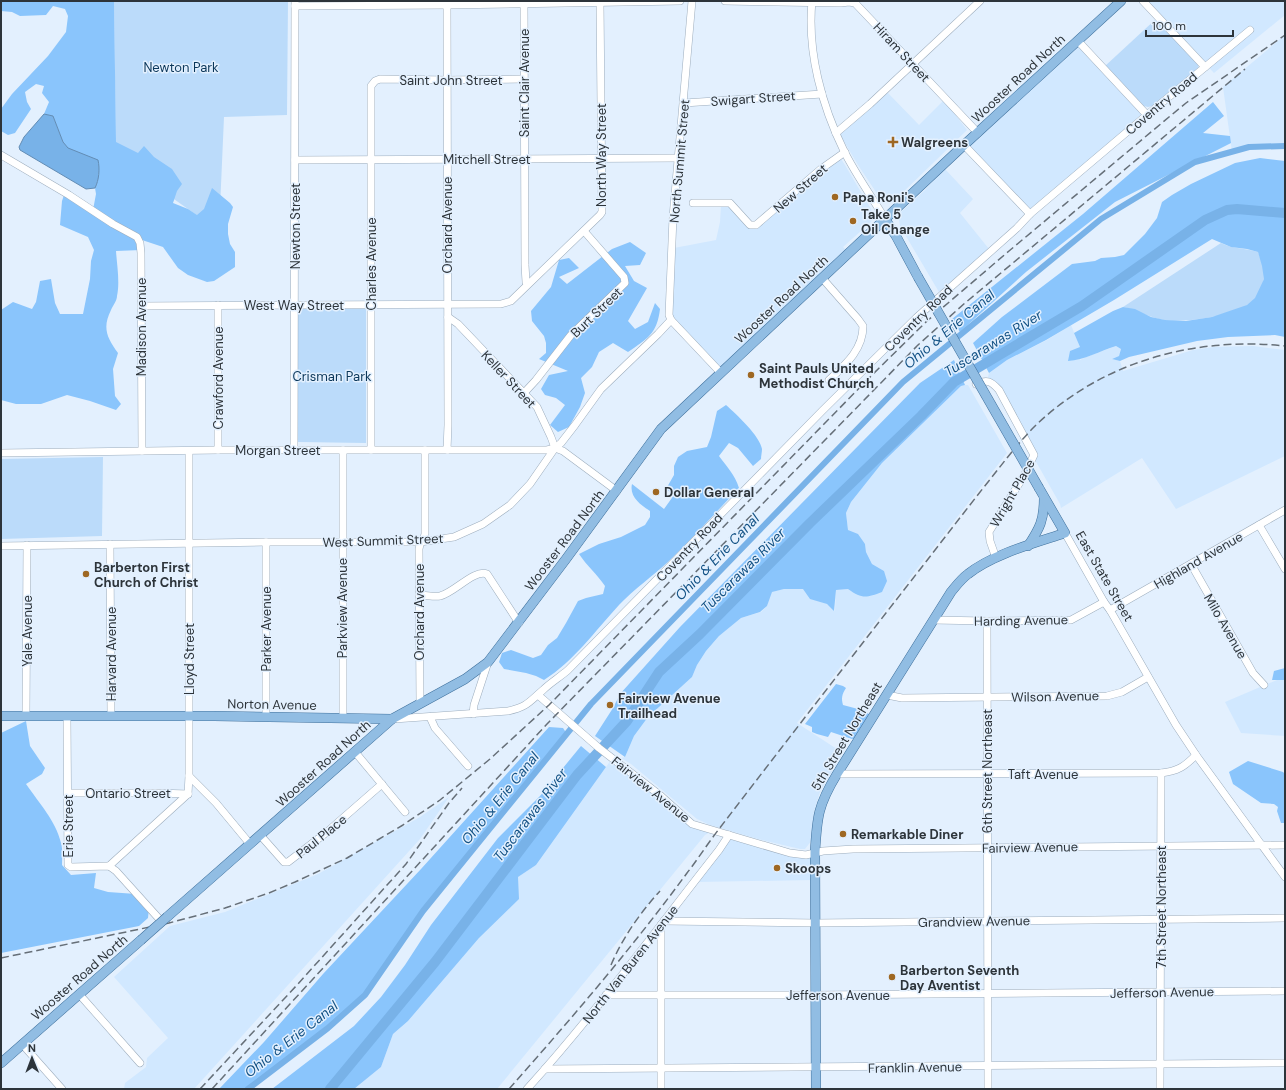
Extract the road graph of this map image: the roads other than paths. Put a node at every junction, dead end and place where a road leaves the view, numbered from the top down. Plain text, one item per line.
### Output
1 (680, 1) edge
2 (692, 1) edge
3 (725, 1) edge
4 (755, 1) edge
5 (980, 1) edge
6 (1121, 1) edge
7 (1143, 1) edge
8 (524, 2) edge
9 (600, 2) junction
10 (812, 2) edge
11 (841, 2) edge
12 (447, 3) edge
13 (295, 4) edge
14 (1250, 30) dead end
15 (1078, 41) junction
16 (912, 64) junction
17 (1205, 67) junction
18 (524, 79) junction
19 (378, 80) joint
20 (447, 80) junction
21 (822, 94) junction
22 (684, 102) junction
23 (1147, 115) junction
24 (836, 133) junction
25 (978, 133) junction
26 (964, 145) junction
27 (845, 152) junction
28 (1, 155) edge
29 (679, 158) junction
30 (447, 159) junction
31 (524, 159) junction
32 (602, 159) junction
33 (295, 160) junction
34 (371, 160) junction
35 (693, 203) dead end
36 (1030, 214) junction
37 (885, 220) junction
38 (584, 231) junction
39 (822, 278) junction
40 (527, 284) junction
41 (448, 304) junction
42 (295, 305) junction
43 (371, 305) junction
44 (141, 306) junction
45 (218, 306) junction
46 (448, 317) junction
47 (671, 320) junction
48 (721, 373) junction
49 (829, 380) dead end
50 (976, 384) dead end
51 (524, 393) junction
52 (555, 448) junction
53 (218, 450) junction
54 (343, 450) junction
55 (371, 450) junction
56 (425, 450) junction
57 (447, 450) junction
58 (142, 451) junction
59 (189, 451) junction
60 (294, 451) junction
61 (1, 453) edge
62 (617, 491) junction
63 (1044, 496) junction
64 (1285, 510) edge
65 (1259, 525) junction
66 (1065, 533) junction
67 (266, 542) junction
68 (420, 542) junction
69 (189, 543) junction
70 (342, 543) junction
71 (110, 544) junction
72 (27, 545) junction
73 (1, 546) edge
74 (1028, 546) junction
75 (996, 558) junction
76 (1191, 564) junction
77 (1285, 570) edge
78 (419, 594) junction
79 (1104, 602) junction
80 (1110, 610) junction
81 (933, 620) junction
82 (987, 621) junction
83 (518, 623) junction
84 (488, 662) junction
85 (1148, 677) junction
86 (1264, 685) dead end
87 (538, 694) junction
88 (886, 695) junction
89 (987, 697) junction
90 (420, 704) junction
91 (473, 714) junction
92 (1, 716) edge
93 (26, 716) junction
94 (67, 716) junction
95 (112, 716) junction
96 (189, 716) junction
97 (266, 717) junction
98 (430, 717) junction
99 (343, 718) junction
100 (392, 719) junction
101 (355, 752) junction
102 (1196, 756) junction
103 (468, 766) dead end
104 (1161, 773) junction
105 (837, 774) junction
106 (987, 774) junction
107 (189, 776) junction
108 (382, 784) junction
109 (68, 793) junction
110 (188, 794) junction
111 (405, 812) dead end
112 (729, 835) junction
113 (261, 836) junction
114 (250, 844) junction
115 (1285, 845) edge
116 (1161, 846) junction
117 (1262, 846) junction
118 (987, 848) junction
119 (815, 852) junction
120 (109, 866) junction
121 (1285, 877) edge
122 (1285, 918) edge
123 (162, 919) junction
124 (1161, 919) junction
125 (987, 921) junction
126 (662, 923) junction
127 (816, 923) junction
128 (1285, 991) edge
129 (1160, 992) junction
130 (988, 993) junction
131 (79, 994) junction
132 (606, 995) junction
133 (660, 995) junction
134 (816, 995) junction
135 (22, 1044) junction
136 (1, 1062) edge
137 (140, 1063) dead end
138 (1285, 1063) edge
139 (1160, 1065) junction
140 (988, 1066) junction
141 (661, 1068) junction
142 (816, 1068) junction
143 (545, 1069) junction
144 (62, 1089) edge
145 (527, 1089) edge
146 (661, 1089) edge
147 (816, 1089) edge
148 (988, 1089) edge
149 (1160, 1089) edge

1 - 9 street
2 - 22 street, North Summit Street
3 - 4 street, Hiram Street
4 - 10 street, Hiram Street
5 - 16 street
6 - 15 main road, Wooster Road North
7 - 17 street
8 - 9 street
8 - 12 street
8 - 18 street, Saint Clair Avenue
9 - 32 street, North Way Street
10 - 11 street, Hiram Street
10 - 21 street
11 - 16 street, Hiram Street
12 - 13 street
12 - 20 street, Orchard Avenue
13 - 33 street, Newton Street
14 - 17 street, Coventry Road
15 - 23 street
15 - 25 main road, Wooster Road North
16 - 24 street
16 - 25 street, Hiram Street
17 - 23 street, Coventry Road
18 - 20 street, Saint John Street
18 - 31 street, Saint Clair Avenue
19 - 20 street, Saint John Street
19 - 34 street, Charles Avenue
20 - 30 street, Orchard Avenue
21 - 22 street, Swigart Street
21 - 24 street
22 - 29 street, North Summit Street
23 - 36 street, Coventry Road
24 - 27 street
25 - 26 main road, Wooster Road North
26 - 36 street
26 - 37 main road, Wooster Road North
27 - 35 street, New Street
27 - 37 street
28 - 44 street, Madison Avenue
29 - 32 street, Mitchell Street
29 - 47 street, North Summit Street
30 - 31 street, Mitchell Street
30 - 34 street, Mitchell Street
30 - 41 street, Orchard Avenue
31 - 32 street, Mitchell Street
31 - 40 street, Saint Clair Avenue
32 - 38 street, North Way Street
33 - 34 street, Mitchell Street
33 - 42 street, Newton Street
34 - 43 street, Charles Avenue
36 - 87 street, Coventry Road
37 - 39 main road, Wooster Road North
37 - 63 main road, East State Street, bridge
38 - 40 street, North Way Street
38 - 51 street, Burt Street
39 - 48 main road, Wooster Road North
39 - 49 street
40 - 41 street, North Way Street
41 - 43 street, West Way Street
41 - 46 street, Orchard Avenue
42 - 43 street, West Way Street
42 - 45 street, West Way Street
42 - 60 street, Newton Street
43 - 55 street, Charles Avenue
44 - 45 street, West Way Street
44 - 58 street, Madison Avenue
45 - 53 street, Crawford Avenue
46 - 51 street, Keller Street
46 - 57 street, Orchard Avenue
47 - 48 street
47 - 52 street, West Summit Street
48 - 62 main road, Wooster Road North
50 - 75 street, Wright Place
51 - 52 street, Keller Street
52 - 57 street, Morgan Street
52 - 62 street
52 - 68 street, West Summit Street
53 - 59 street, Morgan Street
53 - 60 street, Morgan Street
54 - 55 street, Morgan Street
54 - 60 street, Morgan Street
54 - 70 street, Parkview Avenue
55 - 56 street, Morgan Street
56 - 57 street, Morgan Street
56 - 68 street, Orchard Avenue
58 - 59 street, Morgan Street
58 - 61 street, Morgan Street
59 - 69 street, Lloyd Street
62 - 83 main road, Wooster Road North
63 - 66 main road, East State Street
63 - 74 main road
64 - 65 street, Highland Avenue
65 - 76 street, Highland Avenue
65 - 77 street
66 - 74 main road, 5th Street Northeast
66 - 79 street, East State Street
67 - 69 street, West Summit Street
67 - 70 street, West Summit Street
67 - 97 street, Parker Avenue
68 - 70 street, West Summit Street
68 - 78 street, Orchard Avenue
69 - 71 street, West Summit Street
69 - 96 street, Lloyd Street
70 - 99 street, Parkview Avenue
71 - 72 street, West Summit Street
71 - 95 street, Harvard Avenue
72 - 73 street, West Summit Street
72 - 93 street, Yale Avenue
74 - 75 main road, 5th Street Northeast
75 - 81 main road, 5th Street Northeast
76 - 80 street, Highland Avenue
76 - 86 street, Milo Avenue
78 - 83 street
78 - 90 street, Orchard Avenue
79 - 80 street, East State Street
79 - 82 street, Harding Avenue
80 - 85 street, East State Street
81 - 82 street, Harding Avenue
81 - 88 main road, 5th Street Northeast
82 - 89 street, 6th Street Northeast
83 - 84 main road, Wooster Road North
84 - 90 main road, Wooster Road North
84 - 91 street
85 - 89 street, Wilson Avenue
85 - 102 street, East State Street
87 - 91 street, Norton Avenue
87 - 112 street, Fairview Avenue
88 - 89 street, Wilson Avenue
88 - 105 main road, 5th Street Northeast
89 - 106 street, 6th Street Northeast
90 - 100 main road, Wooster Road North
91 - 98 street, Norton Avenue
92 - 93 main road, Norton Avenue
93 - 94 main road, Norton Avenue
94 - 95 main road, Norton Avenue
94 - 109 street, Erie Street
95 - 96 main road, Norton Avenue
96 - 97 main road, Norton Avenue
96 - 107 street, Lloyd Street
97 - 99 main road, Norton Avenue
98 - 100 street, Norton Avenue
98 - 103 street
99 - 100 main road, Norton Avenue
100 - 101 main road, Wooster Road North
101 - 108 street
101 - 113 main road, Wooster Road North
102 - 104 street, Taft Avenue
102 - 117 street, East State Street
104 - 106 street, Taft Avenue
104 - 116 street, 7th Street Northeast
105 - 106 street, Taft Avenue
105 - 119 main road, 5th Street Northeast
106 - 118 street, 6th Street Northeast
107 - 110 street, Lloyd Street
107 - 114 street
108 - 111 street
108 - 113 street, Paul Place
109 - 110 street, Ontario Street
109 - 120 street, Erie Street
110 - 120 street
112 - 119 street, Fairview Avenue
112 - 126 street, North Van Buren Avenue
113 - 114 main road, Wooster Road North
114 - 123 main road, Wooster Road North
115 - 117 street, Fairview Avenue
116 - 117 street, Fairview Avenue
116 - 118 street, Fairview Avenue
116 - 124 street, 7th Street Northeast
117 - 121 street, East State Street
118 - 119 street, Fairview Avenue
118 - 125 street, 6th Street Northeast
119 - 127 main road, 5th Street Northeast
120 - 123 street
122 - 124 street, Grandview Avenue
123 - 131 main road, Wooster Road North, bridge
124 - 125 street, Grandview Avenue
124 - 129 street, 7th Street Northeast
125 - 127 street, Grandview Avenue
125 - 130 street, 6th Street Northeast
126 - 127 street, Grandview Avenue
126 - 132 street, North Van Buren Avenue
126 - 133 street
127 - 134 main road, 5th Street Northeast
128 - 129 street, Jefferson Avenue
129 - 130 street, Jefferson Avenue
129 - 139 street, 7th Street Northeast
130 - 134 street, Jefferson Avenue
130 - 140 street, 6th Street Northeast
131 - 135 main road, Wooster Road North
131 - 137 street
132 - 133 street, Jefferson Avenue
132 - 143 street, North Van Buren Avenue
133 - 134 street, Jefferson Avenue
133 - 141 street
134 - 142 main road, 5th Street Northeast
135 - 136 main road, Wooster Road North
135 - 144 street
138 - 139 street, Franklin Avenue
139 - 140 street, Franklin Avenue
139 - 149 street, 7th Street Northeast
140 - 142 street, Franklin Avenue
140 - 148 street, 6th Street Northeast
141 - 142 street, Franklin Avenue
141 - 143 street, Franklin Avenue
141 - 146 street
142 - 147 main road, 5th Street Northeast
143 - 145 street, North Van Buren Avenue

